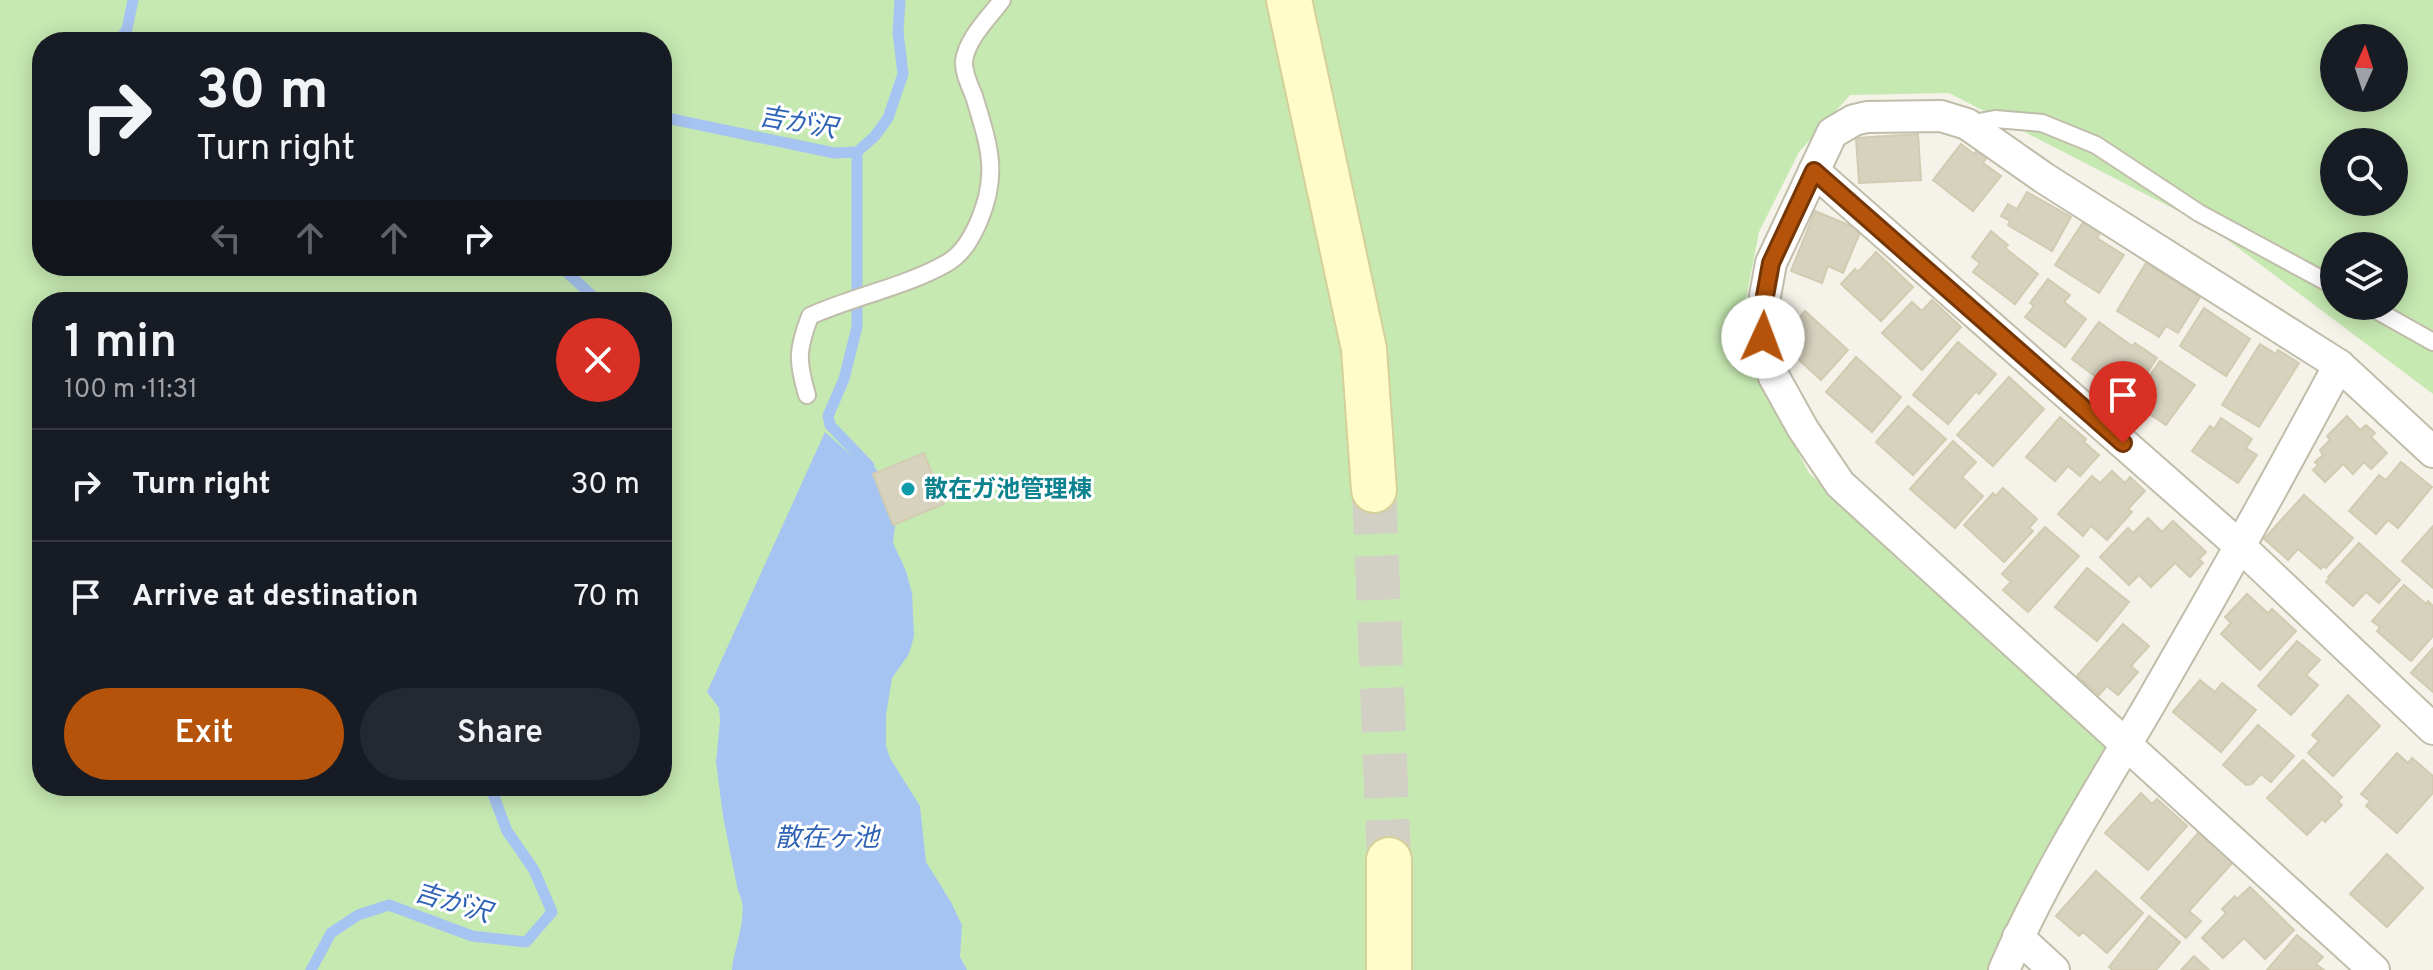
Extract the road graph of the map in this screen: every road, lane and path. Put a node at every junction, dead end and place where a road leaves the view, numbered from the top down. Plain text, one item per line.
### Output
1 (1002, 0) edge
2 (1289, 0) edge
3 (1967, 124) junction
4 (1814, 171) junction
5 (2320, 278) edge
6 (2394, 320) edge
7 (2433, 342) edge
8 (2339, 365) junction
9 (807, 395) dead end
10 (2433, 452) edge
11 (1374, 490) tunnel mouth
12 (2241, 547) junction
13 (2433, 729) edge
14 (2127, 744) junction
15 (1389, 860) tunnel mouth
16 (2018, 937) junction
17 (1389, 970) edge
18 (2004, 970) edge
19 (2054, 970) edge
20 (2374, 970) edge

1 - 9 lane
2 - 11 street
3 - 4 street
3 - 5 lane
3 - 8 street
4 - 12 street
4 - 14 street
6 - 7 lane
8 - 10 street
8 - 12 street
12 - 13 street
12 - 14 street
14 - 16 street
14 - 20 street
15 - 17 street
16 - 18 street
16 - 19 street

